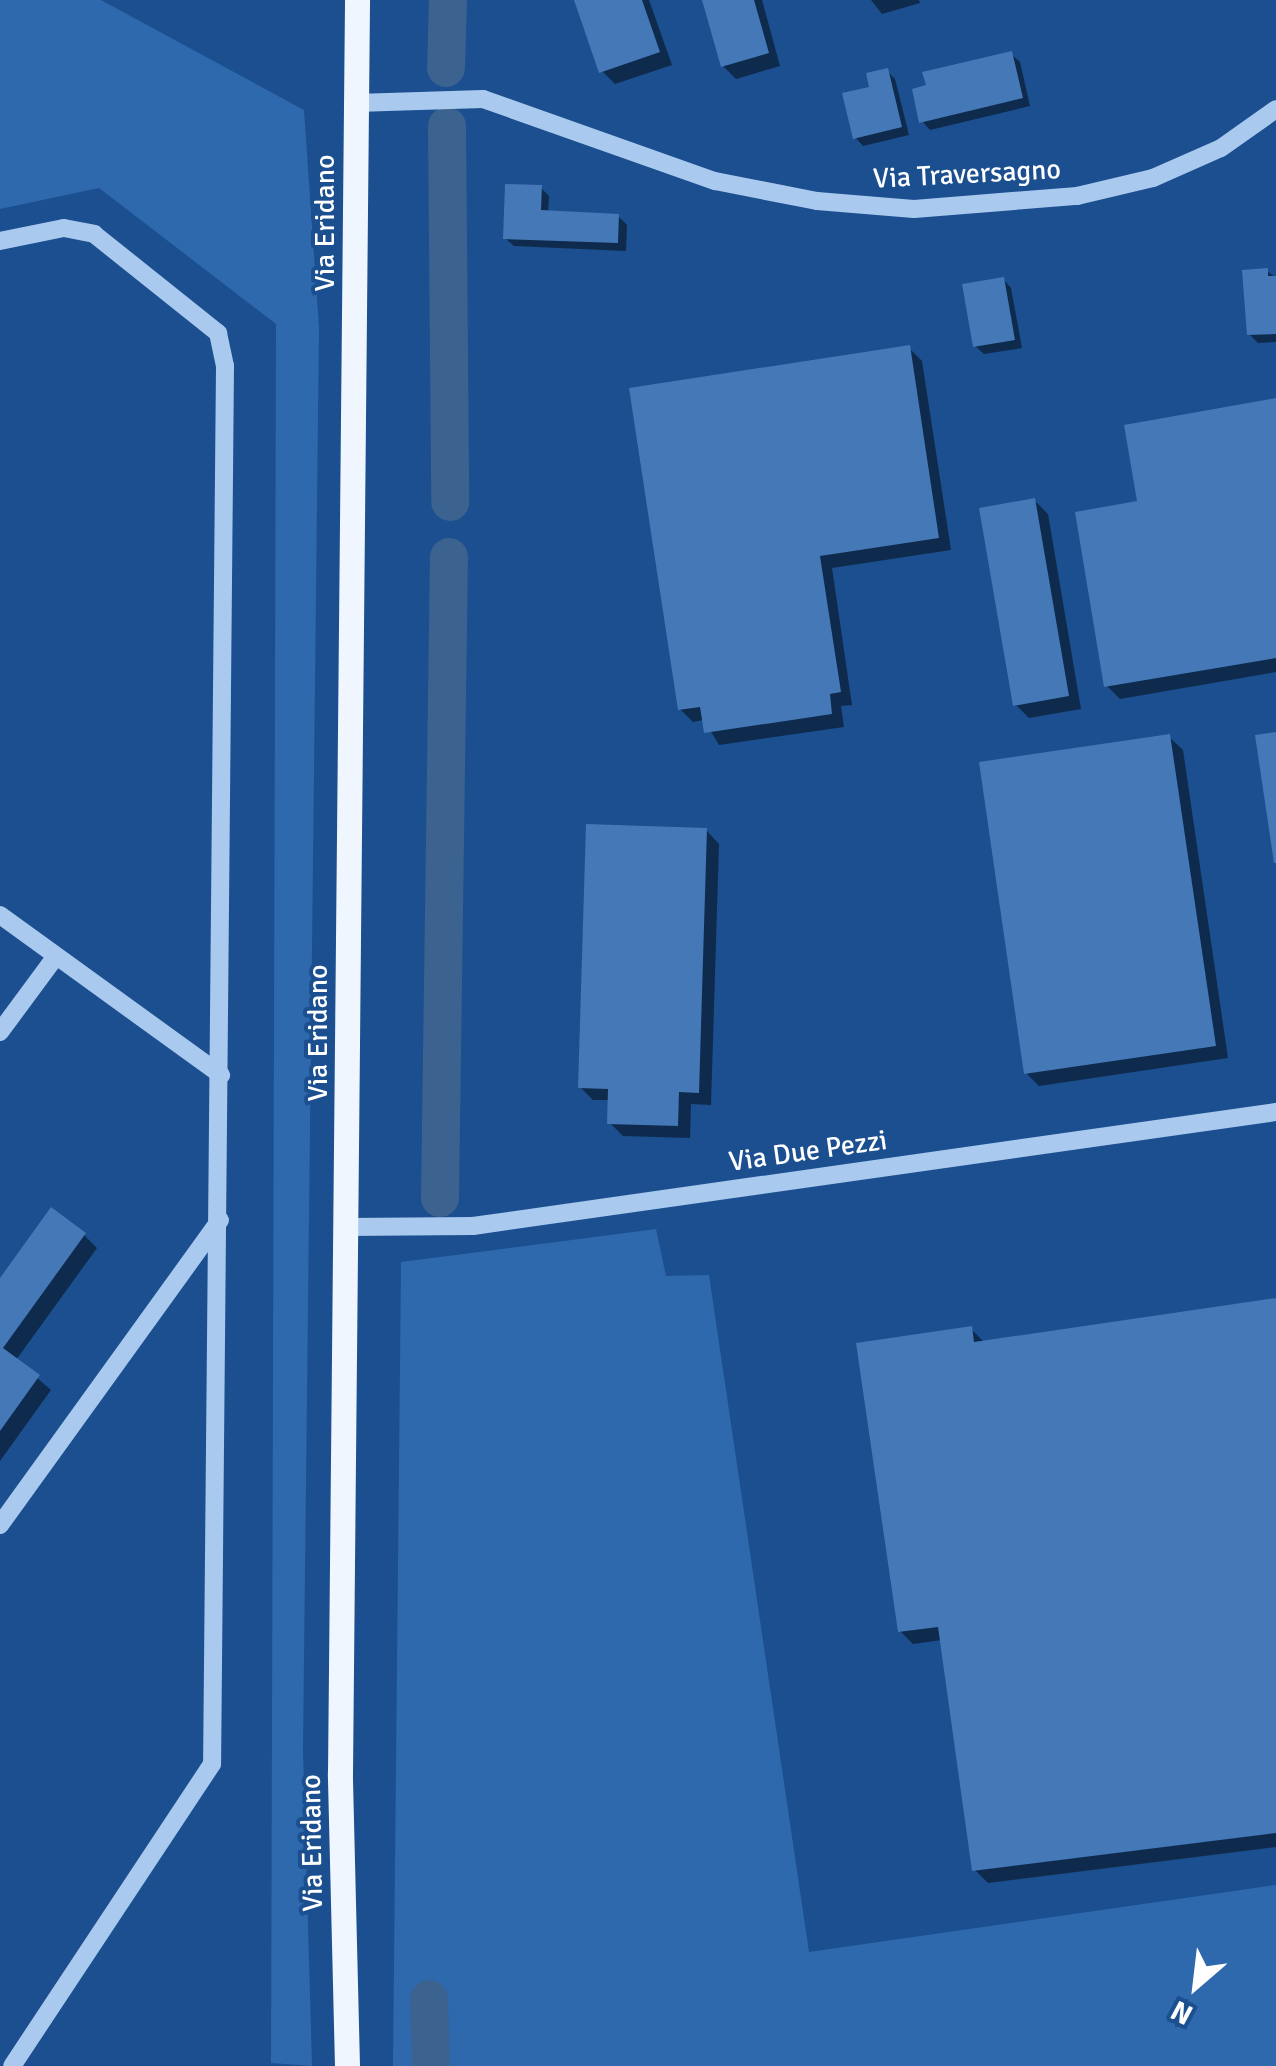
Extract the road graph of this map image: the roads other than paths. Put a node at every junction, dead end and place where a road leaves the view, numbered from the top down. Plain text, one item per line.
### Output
1 (357, 0) edge
2 (356, 103) junction
3 (1276, 109) edge
4 (0, 241) edge
5 (0, 915) edge
6 (56, 956) junction
7 (0, 1032) edge
8 (221, 1075) junction
9 (1276, 1112) edge
10 (220, 1219) junction
11 (346, 1227) junction
12 (0, 1525) edge
13 (12, 2066) edge
14 (347, 2066) edge

1 - 2 main road, Via Eridano
2 - 3 street, Via Traversagno
2 - 11 main road, Via Eridano
4 - 8 street
5 - 6 street
6 - 7 street
6 - 8 street
8 - 10 street
9 - 11 street, Via Due Pezzi
10 - 12 street
10 - 13 street
11 - 14 main road, Via Eridano

